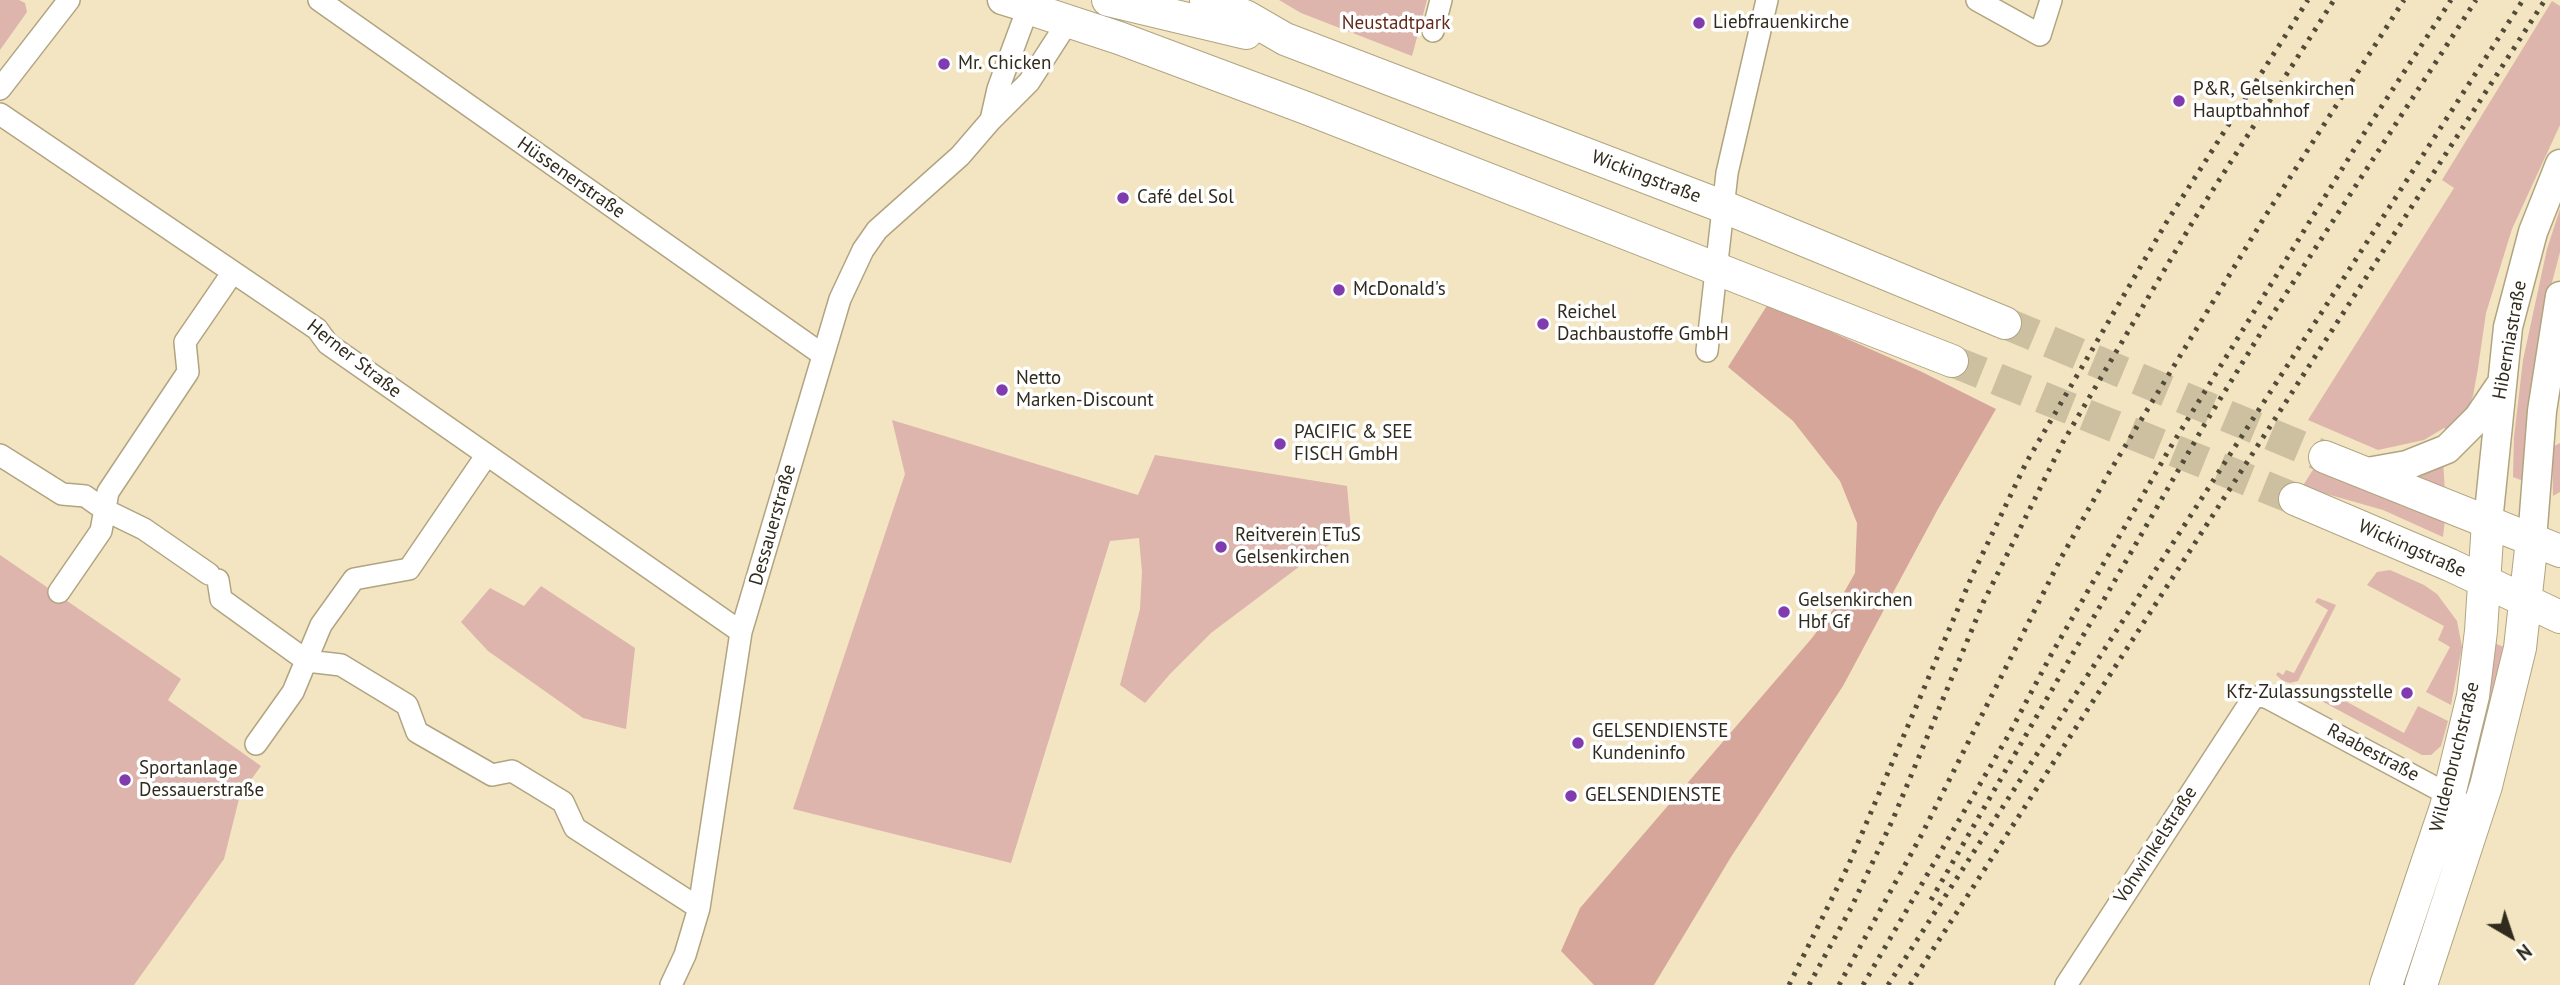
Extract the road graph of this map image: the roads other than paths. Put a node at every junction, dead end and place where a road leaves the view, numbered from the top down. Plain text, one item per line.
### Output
1 (318, 0) edge
2 (1108, 0) edge
3 (1206, 0) edge
4 (1441, 0) edge
5 (1767, 0) edge
6 (1977, 0) edge
7 (2051, 0) edge
8 (65, 1) edge
9 (1020, 3) edge
10 (1073, 10) edge
11 (1433, 31) dead end
12 (1285, 39) junction
13 (0, 89) edge
14 (0, 114) edge
15 (991, 120) junction
16 (2560, 164) edge
17 (1724, 207) junction
18 (1718, 267) junction
19 (233, 272) junction
20 (2560, 296) edge
21 (2005, 323) tunnel mouth
22 (1707, 351) dead end
23 (823, 355) junction
24 (1952, 361) tunnel mouth
25 (2501, 385) junction
26 (0, 455) edge
27 (486, 456) junction
28 (2325, 457) tunnel mouth
29 (2362, 473) junction
30 (2295, 499) tunnel mouth
31 (105, 510) junction
32 (2488, 522) junction
33 (2546, 546) edge
34 (2484, 582) junction
35 (59, 592) dead end
36 (2527, 602) junction
37 (2560, 617) edge
38 (741, 632) junction
39 (307, 661) junction
40 (2247, 704) joint
41 (256, 744) dead end
42 (2449, 795) junction
43 (2468, 844) junction
44 (699, 908) junction
45 (671, 985) edge
46 (2066, 985) edge
47 (2386, 985) edge
48 (2421, 985) edge

1 - 23 street, Hüssenerstraße
2 - 12 main road, Wickingstraße
3 - 12 main road, Wickingstraße
4 - 11 street
5 - 17 street
6 - 7 street
8 - 13 street
9 - 10 main road
9 - 15 street, Dessauerstraße
10 - 15 street, Dessauerstraße
10 - 18 main road
12 - 17 main road, Wickingstraße
14 - 19 street, Herner Straße
15 - 23 street, Dessauerstraße
16 - 25 main road, Hiberniastraße
17 - 18 street
17 - 21 main road, Wickingstraße
18 - 22 street
18 - 24 main road
19 - 27 street, Herner Straße
19 - 31 street
20 - 33 main road
23 - 38 street, Dessauerstraße
25 - 29 main road
25 - 32 main road, Hiberniastraße
26 - 31 street
27 - 38 street, Herner Straße
27 - 39 street
28 - 29 main road
29 - 32 main road
30 - 34 main road, Wickingstraße
31 - 35 street
31 - 39 street
32 - 33 main road
32 - 34 main road, Wildenbruchstraße
33 - 36 main road, Wildenbruchstraße
34 - 36 main road, Wickingstraße
34 - 42 main road, Wildenbruchstraße
36 - 37 main road, Wickingstraße
36 - 43 main road, Wildenbruchstraße
38 - 44 street, Dessauerstraße
39 - 41 street
39 - 44 street
40 - 42 street, Raabestraße
40 - 46 street, Vohwinkelstraße
42 - 43 street, Raabestraße
42 - 47 main road, Wildenbruchstraße
43 - 48 main road, Wildenbruchstraße
44 - 45 street, Dessauerstraße

